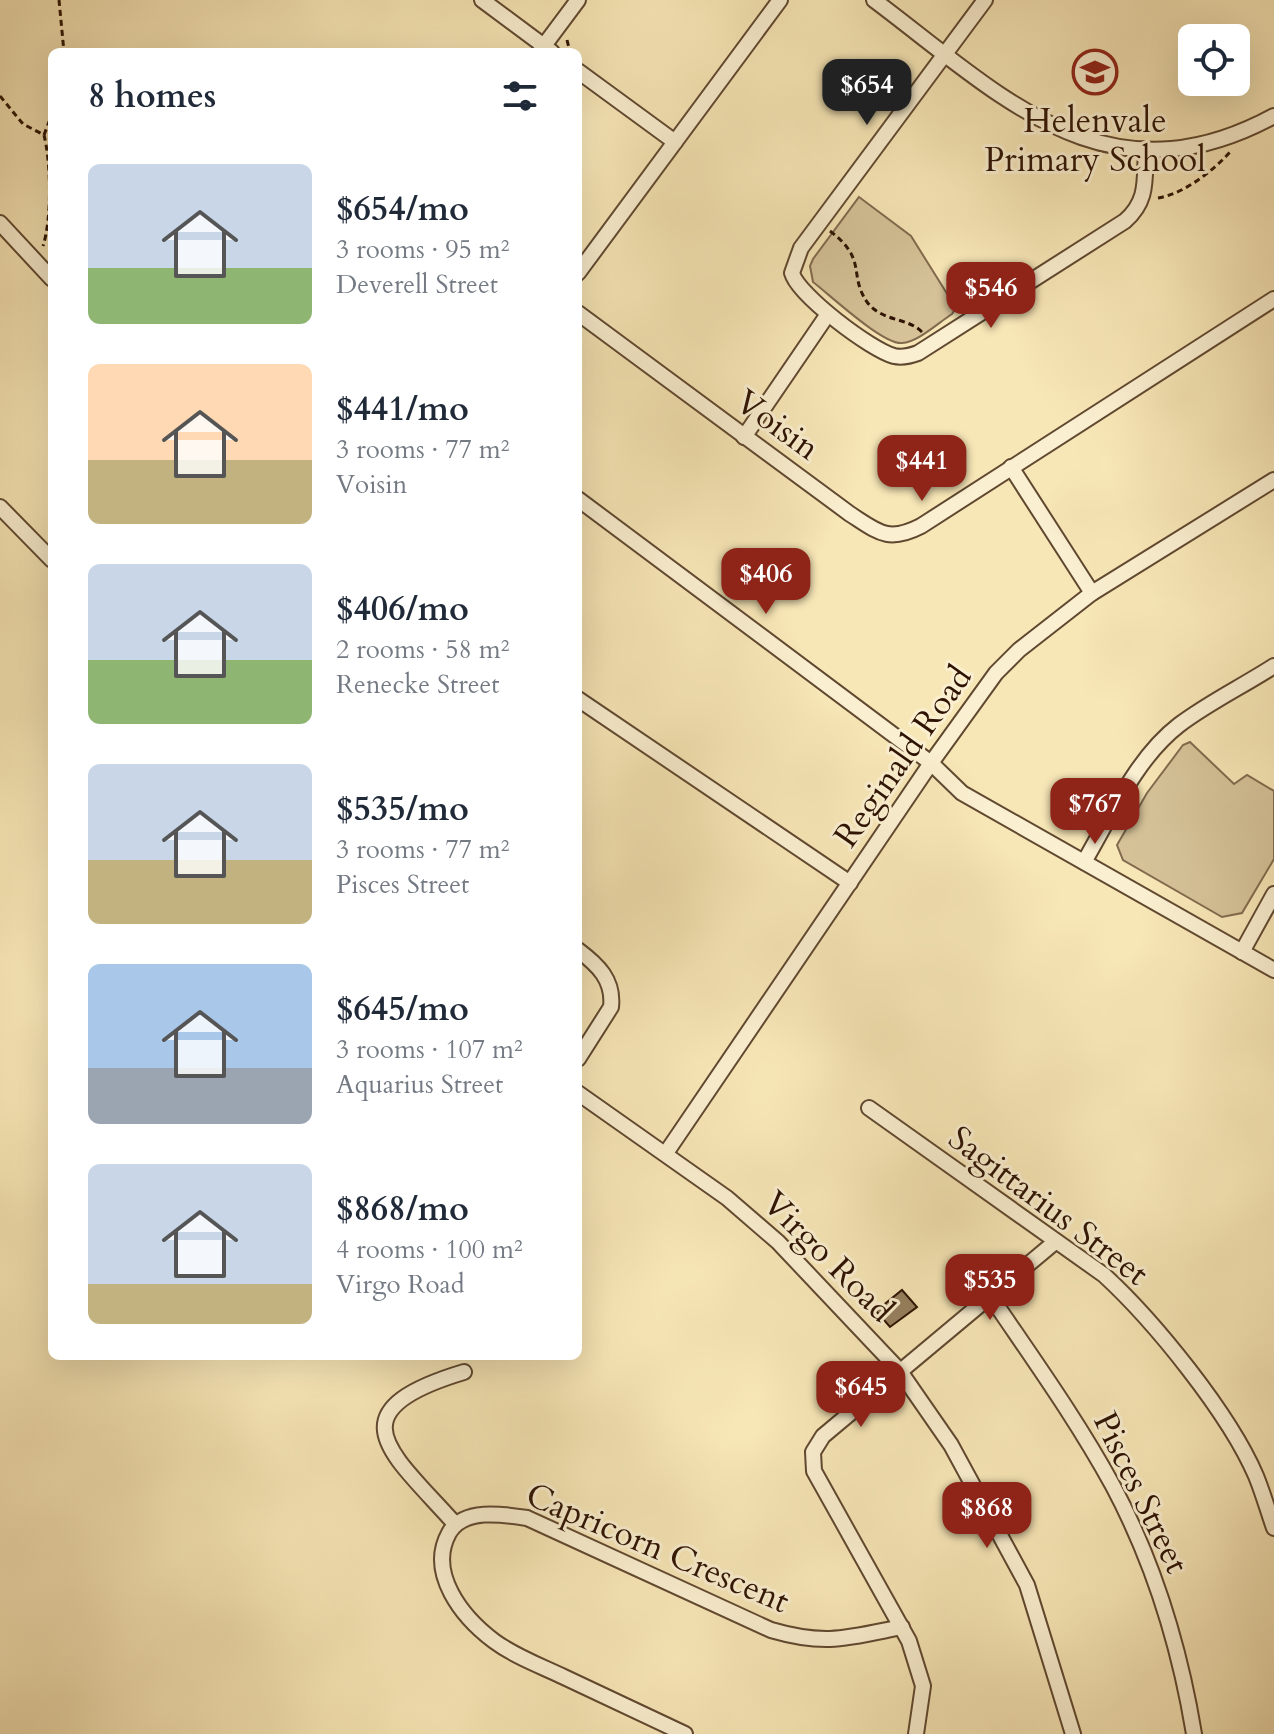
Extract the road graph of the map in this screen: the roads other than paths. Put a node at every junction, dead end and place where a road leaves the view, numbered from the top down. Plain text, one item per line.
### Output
1 (482, 0) edge
2 (578, 0) edge
3 (780, 0) edge
4 (874, 0) edge
5 (985, 0) edge
6 (542, 48) edge
7 (546, 48) edge
8 (945, 54) junction
9 (582, 74) edge
10 (1274, 116) edge
11 (675, 142) junction
12 (1146, 149) junction
13 (0, 223) edge
14 (582, 268) edge
15 (48, 275) edge
16 (1274, 299) edge
17 (828, 314) junction
18 (582, 316) edge
19 (744, 437) junction
20 (1011, 467) junction
21 (1274, 480) edge
22 (582, 502) edge
23 (0, 507) edge
24 (48, 556) edge
25 (1092, 593) junction
26 (1274, 666) edge
27 (582, 702) edge
28 (931, 763) junction
29 (1084, 862) junction
30 (850, 883) junction
31 (1274, 894) edge
32 (1242, 952) junction
33 (582, 954) edge
34 (1274, 970) edge
35 (582, 1053) edge
36 (582, 1096) edge
37 (869, 1108) dead end
38 (666, 1153) junction
39 (1055, 1242) junction
40 (991, 1297) junction
41 (899, 1370) junction
42 (464, 1372) dead end
43 (455, 1524) junction
44 (1274, 1528) edge
45 (902, 1627) junction
46 (685, 1734) edge
47 (916, 1734) edge
48 (1073, 1734) edge
49 (1194, 1734) edge

1 - 6 street
2 - 7 street
3 - 11 street
4 - 8 street
5 - 8 street
8 - 12 street
8 - 17 street
9 - 11 street
10 - 12 street
11 - 14 street
12 - 17 street
13 - 15 street
16 - 20 street, Voisin
17 - 19 street
18 - 19 street, Voisin
19 - 20 street, Voisin
20 - 25 street
21 - 25 street, Reginald Road
22 - 28 street
23 - 24 street
25 - 28 street, Reginald Road
26 - 29 street
27 - 30 street
28 - 29 street
28 - 30 street, Reginald Road
29 - 32 street
30 - 38 street, Reginald Road
31 - 32 street
32 - 34 street
33 - 35 street
36 - 38 street, Virgo Road
37 - 39 street, Sagittarius Street
38 - 41 street, Virgo Road
39 - 40 street
39 - 44 street, Sagittarius Street
40 - 41 street
40 - 49 street, Pisces Street
41 - 45 street
41 - 48 street, Virgo Road
42 - 43 street
43 - 45 street, Capricorn Crescent
43 - 46 street
45 - 47 street

